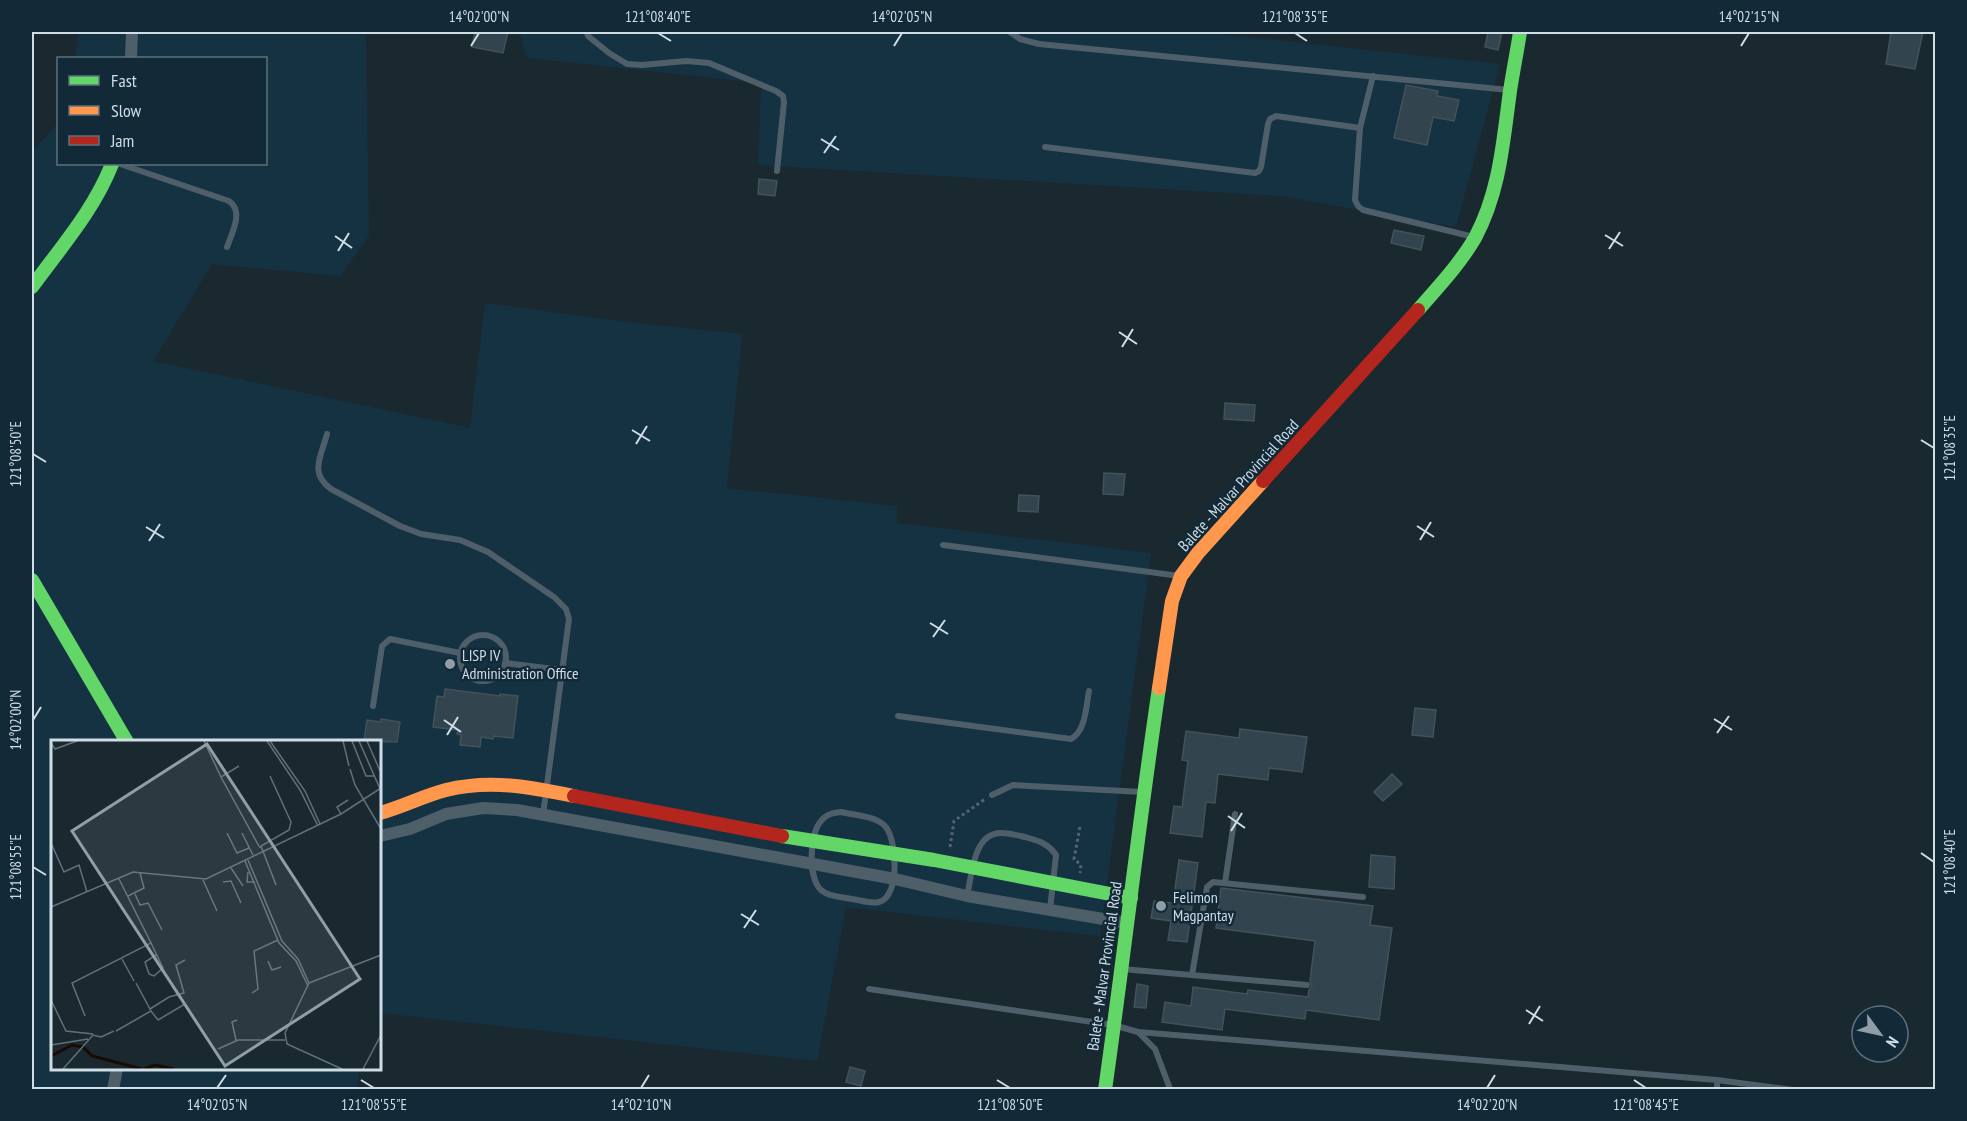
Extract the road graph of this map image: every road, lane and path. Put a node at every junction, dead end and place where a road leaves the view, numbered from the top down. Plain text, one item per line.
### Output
1 (132, 32) edge
2 (587, 32) edge
3 (1010, 32) edge
4 (1520, 32) edge
5 (131, 57) edge
6 (1373, 76) junction
7 (1510, 90) junction
8 (1360, 128) junction
9 (1045, 147) dead end
10 (112, 165) edge
11 (123, 165) edge
12 (777, 171) dead end
13 (1474, 237) junction
14 (227, 247) dead end
15 (32, 287) edge
16 (327, 434) dead end
17 (944, 545) dead end
18 (1181, 576) junction
19 (32, 580) edge
20 (460, 653) junction
21 (505, 663) junction
22 (562, 670) junction
23 (1089, 691) dead end
24 (373, 706) dead end
25 (898, 716) dead end
26 (126, 740) edge
27 (545, 789) junction
28 (1143, 792) junction
29 (992, 795) joint
30 (381, 813) edge
31 (1235, 814) dead end
32 (543, 815) junction
33 (381, 836) edge
34 (812, 842) junction
35 (893, 854) junction
36 (947, 863) junction
37 (812, 865) junction
38 (974, 868) junction
39 (895, 879) junction
40 (1054, 882) junction
41 (1225, 883) junction
42 (967, 896) junction
43 (1364, 897) dead end
44 (1131, 898) junction
45 (1050, 911) junction
46 (1127, 923) junction
47 (1122, 969) junction
48 (1192, 975) junction
49 (1307, 985) dead end
50 (869, 989) dead end
51 (1113, 1025) junction
52 (1138, 1032) junction
53 (117, 1070) edge
54 (1718, 1080) junction
55 (112, 1089) edge
56 (1105, 1089) edge
57 (1168, 1089) edge
58 (1717, 1089) edge
59 (1793, 1089) edge

1 - 5 street
2 - 12 lane
3 - 6 lane
4 - 7 main road, Balete - Malvar Provincial Road
6 - 7 lane
6 - 8 lane
7 - 13 main road, Balete - Malvar Provincial Road
8 - 9 lane
8 - 13 lane
10 - 15 main road
11 - 14 lane
13 - 18 main road, Balete - Malvar Provincial Road
16 - 22 lane
17 - 18 lane
18 - 28 main road, Balete - Malvar Provincial Road
19 - 26 main road
20 - 21 lane
20 - 21 lane
20 - 24 lane
21 - 22 lane
22 - 27 lane
23 - 25 lane
27 - 30 main road
27 - 32 lane
27 - 34 main road
28 - 29 lane
28 - 44 main road, Balete - Malvar Provincial Road
29 - 36 path
31 - 41 lane
32 - 33 street
32 - 37 street
34 - 35 main road
34 - 35 lane
34 - 37 lane
35 - 36 main road
35 - 39 lane
36 - 38 main road
37 - 39 street
37 - 39 lane
38 - 40 main road
38 - 40 lane
38 - 42 lane
39 - 42 street
40 - 44 main road
40 - 45 lane
41 - 43 lane
41 - 48 lane
42 - 45 street
44 - 46 main road, Balete - Malvar Provincial Road
45 - 46 street
46 - 47 main road, Balete - Malvar Provincial Road
47 - 48 lane
47 - 51 main road, Balete - Malvar Provincial Road
48 - 49 lane
50 - 51 lane
51 - 52 lane
51 - 56 main road, Balete - Malvar Provincial Road
52 - 54 lane
52 - 57 lane
53 - 55 street
54 - 58 lane
54 - 59 lane

